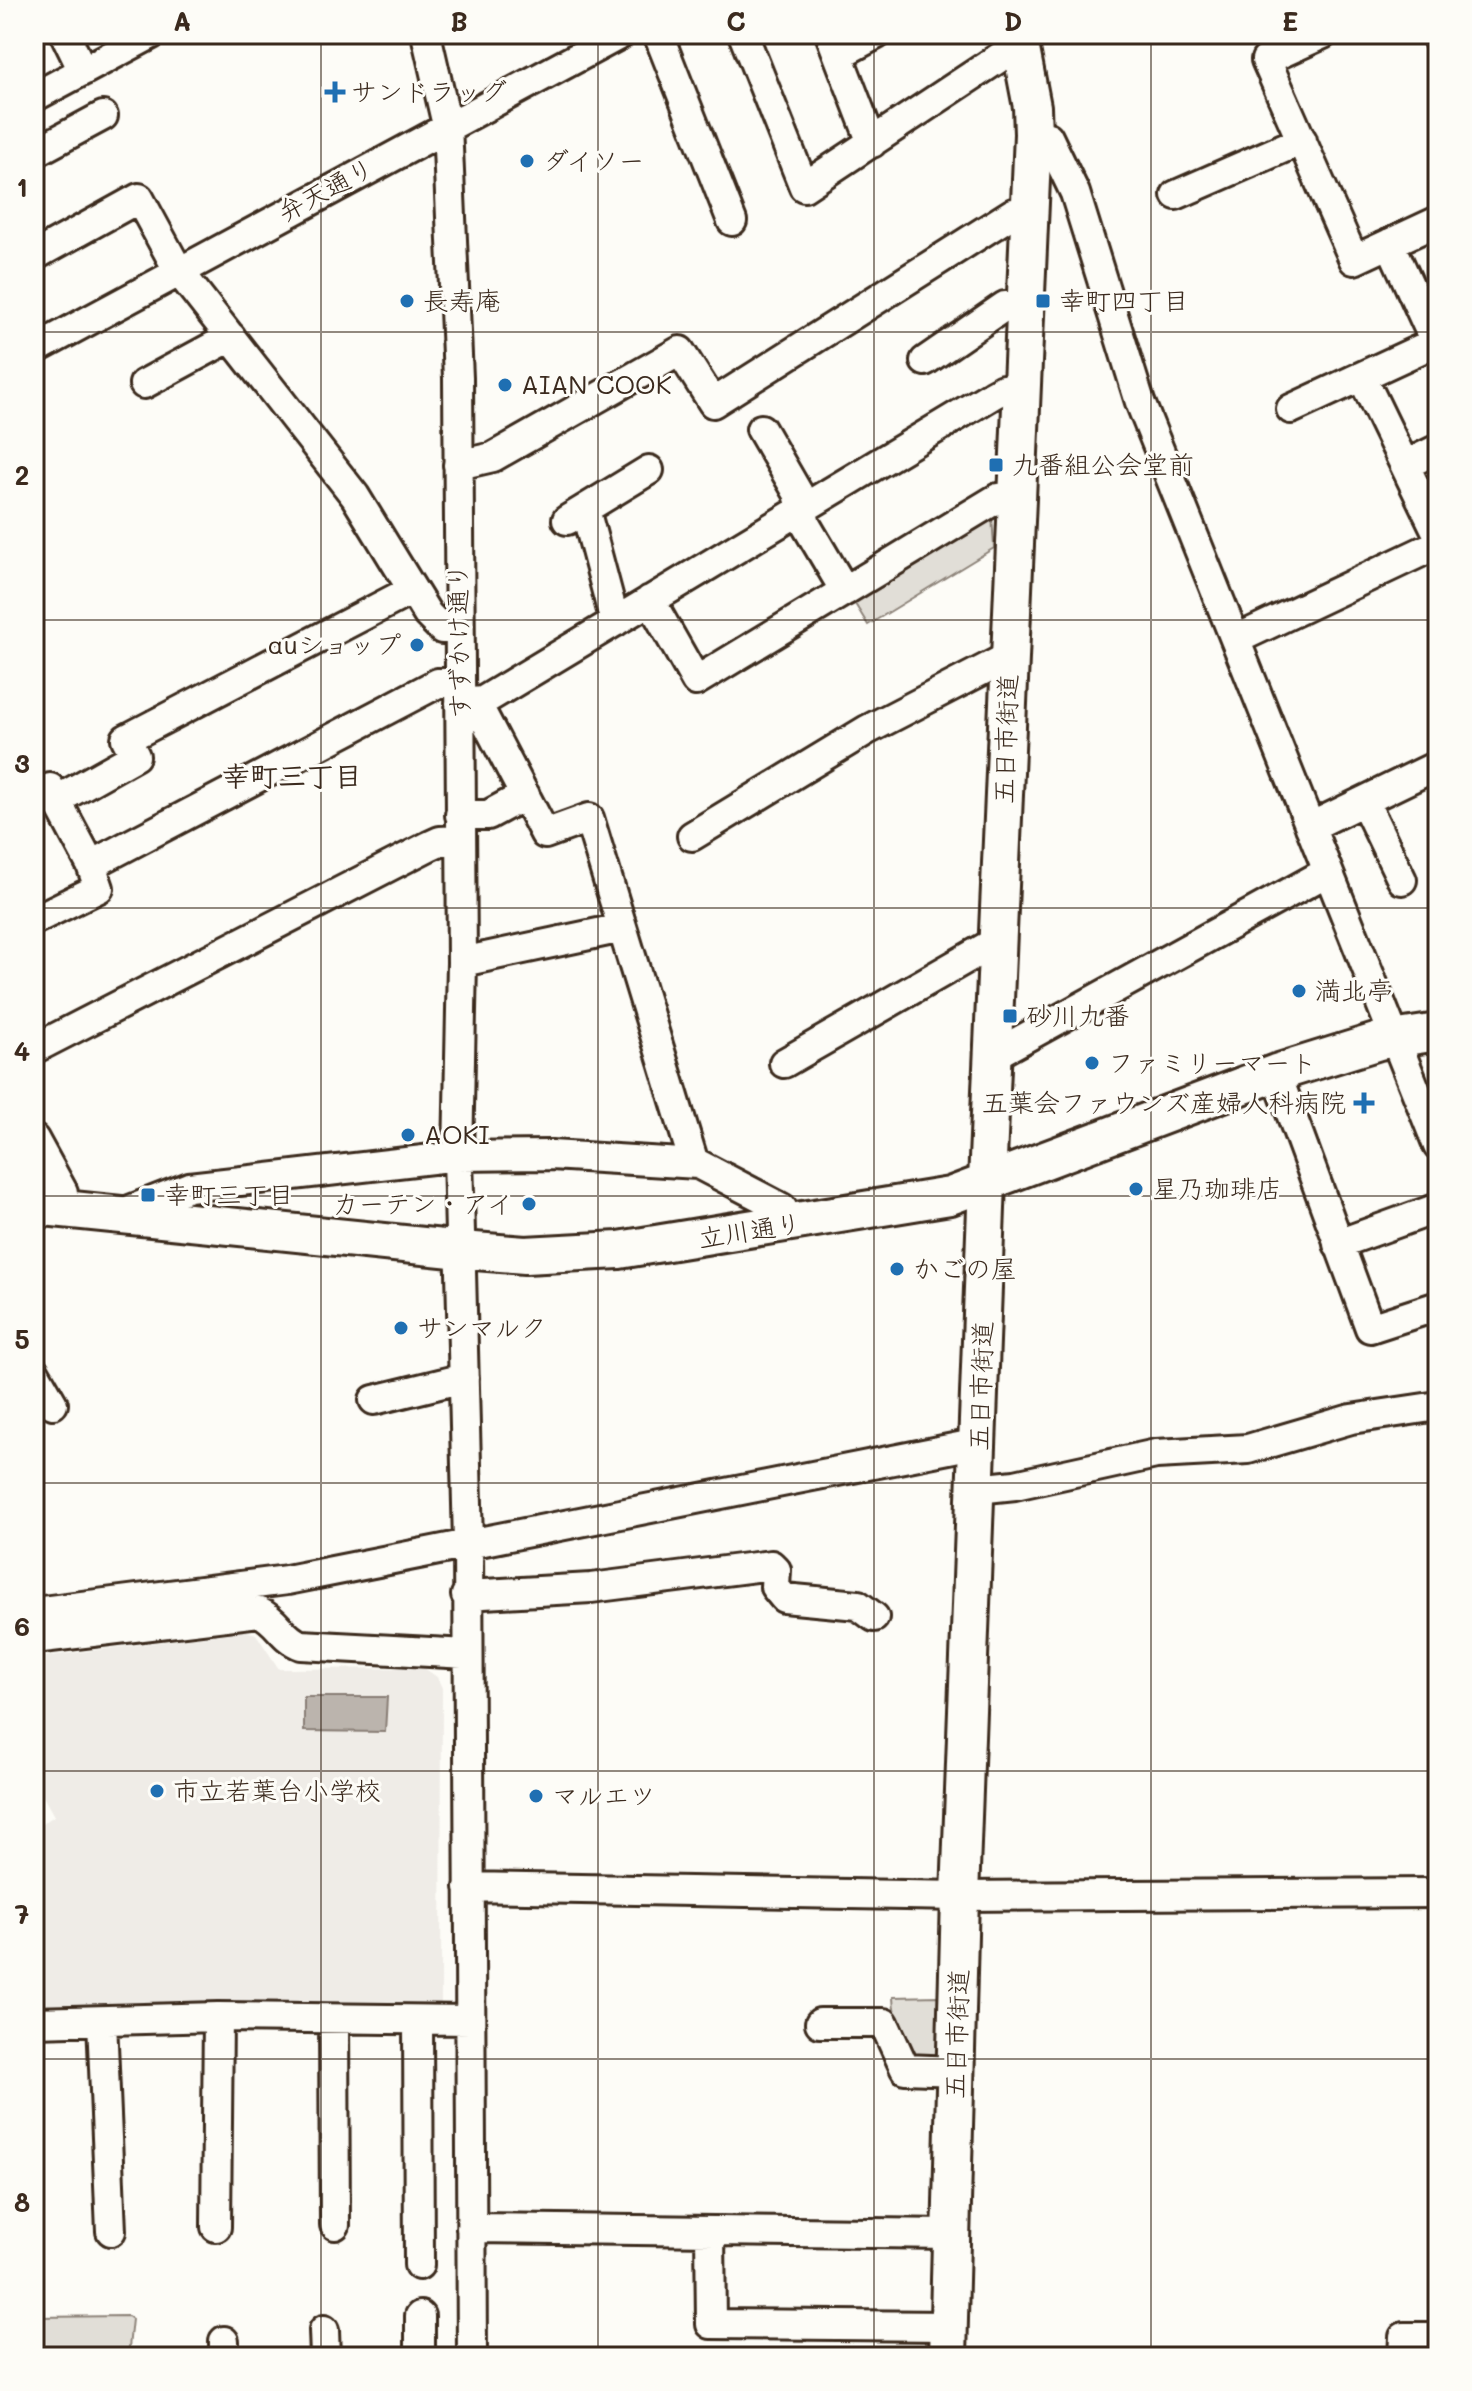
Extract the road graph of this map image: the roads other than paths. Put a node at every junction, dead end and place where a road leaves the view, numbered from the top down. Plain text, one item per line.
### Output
1 (65, 34) edge
2 (152, 34) edge
3 (426, 34) edge
4 (621, 34) edge
5 (658, 34) edge
6 (743, 34) edge
7 (877, 34) edge
8 (1323, 34) edge
9 (1436, 34) edge
10 (1019, 39) edge
11 (1438, 40) edge
12 (834, 45) edge
13 (83, 71) junction
14 (34, 97) edge
15 (103, 116) dead end
16 (447, 125) junction
17 (1033, 134) junction
18 (1302, 140) junction
19 (872, 143) junction
20 (34, 153) edge
21 (1176, 195) dead end
22 (1029, 215) junction
23 (732, 221) dead end
24 (1438, 221) edge
25 (1390, 243) junction
26 (34, 256) edge
27 (178, 270) junction
28 (1024, 308) junction
29 (231, 337) junction
30 (1437, 341) edge
31 (34, 350) edge
32 (925, 361) dead end
33 (1362, 377) junction
34 (144, 384) dead end
35 (1021, 390) junction
36 (1291, 409) dead end
37 (761, 429) dead end
38 (1438, 449) edge
39 (458, 465) junction
40 (1405, 465) junction
41 (649, 470) dead end
42 (1017, 497) junction
43 (801, 508) junction
44 (1438, 534) edge
45 (1438, 544) edge
46 (412, 590) junction
47 (845, 591) junction
48 (650, 600) junction
49 (615, 622) junction
50 (458, 629) junction
51 (1237, 639) junction
52 (1010, 656) junction
53 (466, 696) junction
54 (1438, 765) edge
55 (525, 795) junction
56 (44, 798) edge
57 (1364, 801) junction
58 (460, 827) junction
59 (1310, 827) junction
60 (692, 836) dead end
61 (91, 865) junction
62 (1327, 872) junction
63 (1402, 880) dead end
64 (34, 920) edge
65 (622, 928) junction
66 (997, 941) junction
67 (462, 962) junction
68 (1438, 1032) edge
69 (1392, 1039) junction
70 (34, 1049) edge
71 (992, 1056) junction
72 (784, 1063) dead end
73 (1276, 1073) junction
74 (34, 1139) edge
75 (1438, 1146) edge
76 (458, 1156) junction
77 (694, 1163) junction
78 (987, 1182) junction
79 (48, 1208) edge
80 (1438, 1208) edge
81 (118, 1215) junction
82 (786, 1225) junction
83 (1338, 1244) junction
84 (462, 1250) junction
85 (1438, 1306) edge
86 (34, 1371) edge
87 (464, 1378) junction
88 (374, 1400) dead end
89 (53, 1404) dead end
90 (1438, 1406) edge
91 (979, 1443) junction
92 (977, 1489) junction
93 (468, 1542) junction
94 (466, 1595) junction
95 (34, 1612) edge
96 (874, 1617) dead end
97 (34, 1639) edge
98 (467, 1654) junction
99 (469, 1887) junction
100 (1438, 1893) edge
101 (960, 1896) junction
102 (218, 2017) junction
103 (334, 2019) junction
104 (418, 2020) junction
105 (470, 2020) junction
106 (102, 2021) junction
107 (34, 2022) edge
108 (820, 2023) dead end
109 (956, 2071) junction
110 (335, 2225) dead end
111 (216, 2227) dead end
112 (471, 2228) junction
113 (111, 2231) dead end
114 (710, 2231) junction
115 (951, 2234) junction
116 (419, 2265) dead end
117 (420, 2316) dead end
118 (1438, 2337) edge
119 (949, 2342) edge
120 (420, 2357) edge
121 (472, 2357) edge
122 (1403, 2357) edge

1 - 13 street
2 - 13 street
3 - 16 street, すずかけ通り
4 - 16 street, 弁天通り
5 - 23 street
6 - 19 street
7 - 12 street
8 - 18 street
9 - 11 street
10 - 17 main road, 五日市街道
10 - 19 street
12 - 19 street
13 - 14 street
15 - 20 street
16 - 27 street, 弁天通り
16 - 39 street, すずかけ通り
17 - 22 main road, 五日市街道
17 - 51 street
18 - 21 street
18 - 25 street
22 - 28 main road, 五日市街道
22 - 39 street
24 - 25 street
25 - 30 street
26 - 27 street
27 - 29 street
27 - 31 street, 弁天通り
28 - 32 street
28 - 35 main road, 五日市街道
29 - 34 street
29 - 46 street
30 - 33 street
33 - 36 street
33 - 40 street
35 - 42 main road, 五日市街道
35 - 43 street
37 - 43 street
38 - 40 street
39 - 50 street, すずかけ通り
40 - 44 street
41 - 49 street
42 - 47 street
42 - 52 main road, 五日市街道
43 - 47 street
43 - 48 street
45 - 51 street
46 - 50 street
46 - 56 street
47 - 48 street
48 - 49 street
49 - 53 street
50 - 53 street, すずかけ通り
51 - 59 street
52 - 60 street
52 - 66 main road, 五日市街道
53 - 55 street
53 - 58 street, すずかけ通り
53 - 61 street
54 - 57 street
55 - 58 street
55 - 65 street
56 - 61 street
57 - 59 street
57 - 63 street
58 - 67 street, すずかけ通り
58 - 70 street
59 - 62 street
61 - 64 street
62 - 69 street
62 - 71 street
65 - 67 street
65 - 77 street
66 - 71 main road, 五日市街道
66 - 72 street
67 - 76 street, すずかけ通り
68 - 69 main road, 立川通り
69 - 73 main road, 立川通り
69 - 75 street
71 - 78 main road, 五日市街道
73 - 78 main road, 立川通り
73 - 83 street
74 - 79 street
76 - 77 street
76 - 81 street
76 - 84 street, すずかけ通り
77 - 82 street
78 - 82 main road, 立川通り
78 - 91 main road, 五日市街道
79 - 81 main road, 立川通り
80 - 83 street
81 - 84 main road, 立川通り
82 - 84 main road, 立川通り
83 - 85 street
84 - 87 street, すずかけ通り
86 - 89 street
87 - 88 street
87 - 93 street, すずかけ通り
90 - 92 street
91 - 92 main road, 五日市街道
91 - 93 street
92 - 101 main road, 五日市街道
93 - 94 street, すずかけ通り
93 - 95 street
94 - 96 street
94 - 98 street, すずかけ通り
97 - 98 street
98 - 99 street, すずかけ通り
99 - 101 street
99 - 105 street, すずかけ通り
100 - 101 street
101 - 109 main road, 五日市街道
102 - 103 street
102 - 106 street
102 - 111 street
103 - 104 street
103 - 110 street
104 - 105 street
104 - 116 street
105 - 112 street, すずかけ通り
106 - 107 street
106 - 113 street
108 - 109 street
109 - 115 main road, 五日市街道
112 - 114 street
112 - 121 street, すずかけ通り
114 - 115 street
114 - 119 street
115 - 119 main road, 五日市街道
117 - 120 street
118 - 122 street

